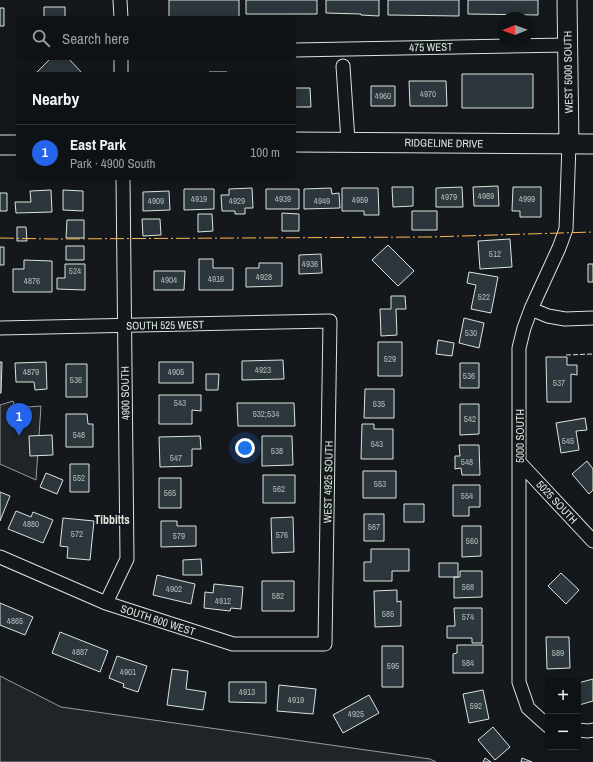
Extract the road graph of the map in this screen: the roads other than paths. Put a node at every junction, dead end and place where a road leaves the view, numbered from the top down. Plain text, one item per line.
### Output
1 (120, 0) edge
2 (567, 0) edge
3 (121, 16) edge
4 (568, 45) junction
5 (296, 50) edge
6 (121, 60) edge
7 (343, 66) dead end
8 (121, 72) edge
9 (348, 141) junction
10 (296, 142) edge
11 (568, 144) junction
12 (593, 144) edge
13 (0, 145) edge
14 (16, 145) edge
15 (123, 180) edge
16 (531, 310) junction
17 (593, 318) edge
18 (330, 321) joint
19 (125, 325) junction
20 (0, 328) edge
21 (520, 463) junction
22 (593, 541) edge
23 (0, 557) edge
24 (106, 603) junction
25 (325, 644) joint
26 (545, 723) edge
27 (581, 730) edge
28 (593, 730) edge

1 - 3 street
2 - 4 street, WEST 5000 SOUTH
4 - 5 street, 475 WEST
4 - 11 street, WEST 5000 SOUTH
6 - 8 street
7 - 9 street
9 - 10 street, RIDGELINE DRIVE
9 - 11 street, RIDGELINE DRIVE
11 - 12 street, RIDGELINE DRIVE
11 - 16 street, 5000 SOUTH
13 - 14 street
15 - 19 street, 4900 SOUTH
16 - 17 street
16 - 21 street, 5000 SOUTH
18 - 19 street, SOUTH 525 WEST
18 - 25 street, WEST 4925 SOUTH
19 - 20 street, SOUTH 525 WEST
19 - 24 street, 4900 SOUTH
21 - 22 street, 5025 SOUTH
21 - 26 street, 5000 SOUTH
23 - 24 street, SOUTH 600 WEST
24 - 25 street, SOUTH 600 WEST
27 - 28 street

